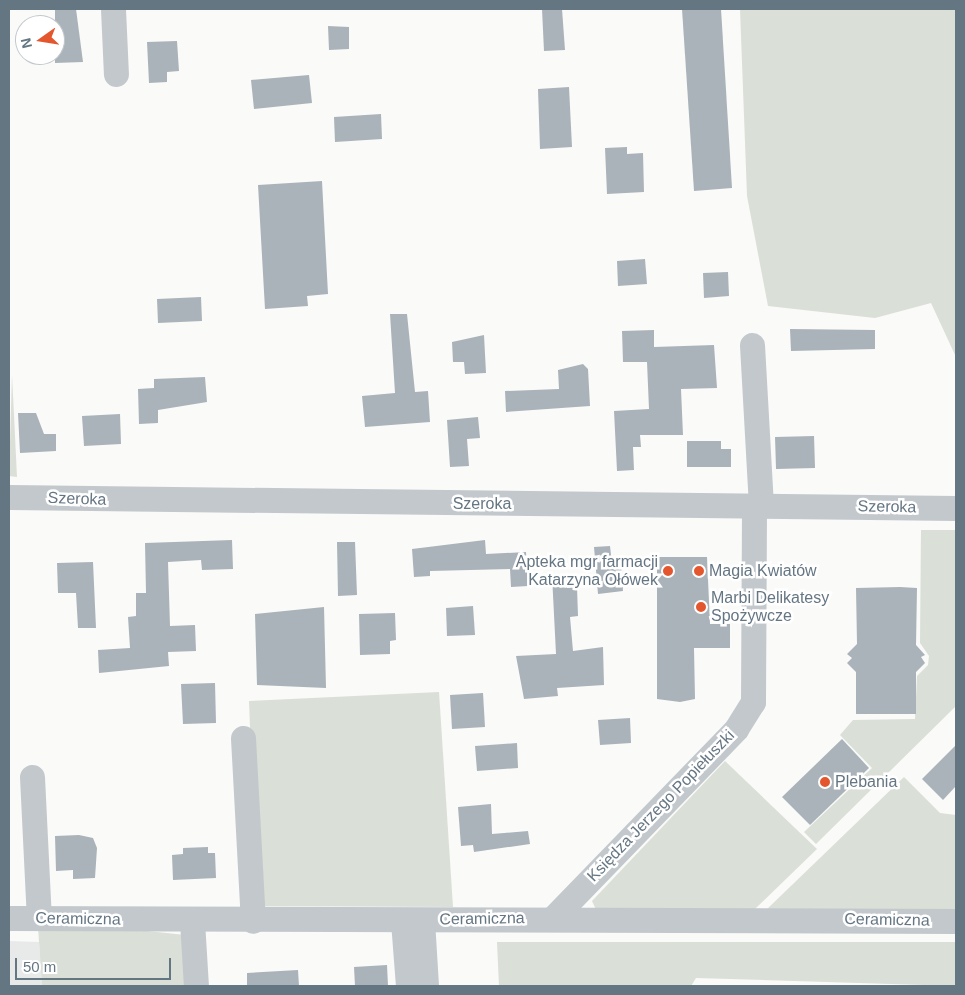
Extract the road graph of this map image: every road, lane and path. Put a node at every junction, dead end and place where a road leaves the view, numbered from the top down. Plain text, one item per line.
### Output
1 (113, 9) edge
2 (116, 74) dead end
3 (752, 345) dead end
4 (9, 497) edge
5 (758, 506) junction
6 (956, 508) edge
7 (243, 738) dead end
8 (32, 776) dead end
9 (9, 918) edge
10 (39, 918) junction
11 (552, 918) junction
12 (253, 920) junction
13 (192, 921) junction
14 (412, 921) junction
15 (956, 921) edge
16 (196, 986) edge
17 (408, 986) edge
18 (426, 986) edge

1 - 2 street
3 - 5 street, Księdza Jerzego Popiełuszki
4 - 5 street, Szeroka
5 - 6 street, Szeroka
5 - 11 street, Księdza Jerzego Popiełuszki
7 - 12 street
8 - 10 street
9 - 10 street, Ceramiczna
10 - 13 street, Ceramiczna
11 - 14 street, Ceramiczna
11 - 15 street, Ceramiczna
12 - 13 street, Ceramiczna
12 - 14 street, Ceramiczna
13 - 16 street
14 - 17 street
14 - 18 street

